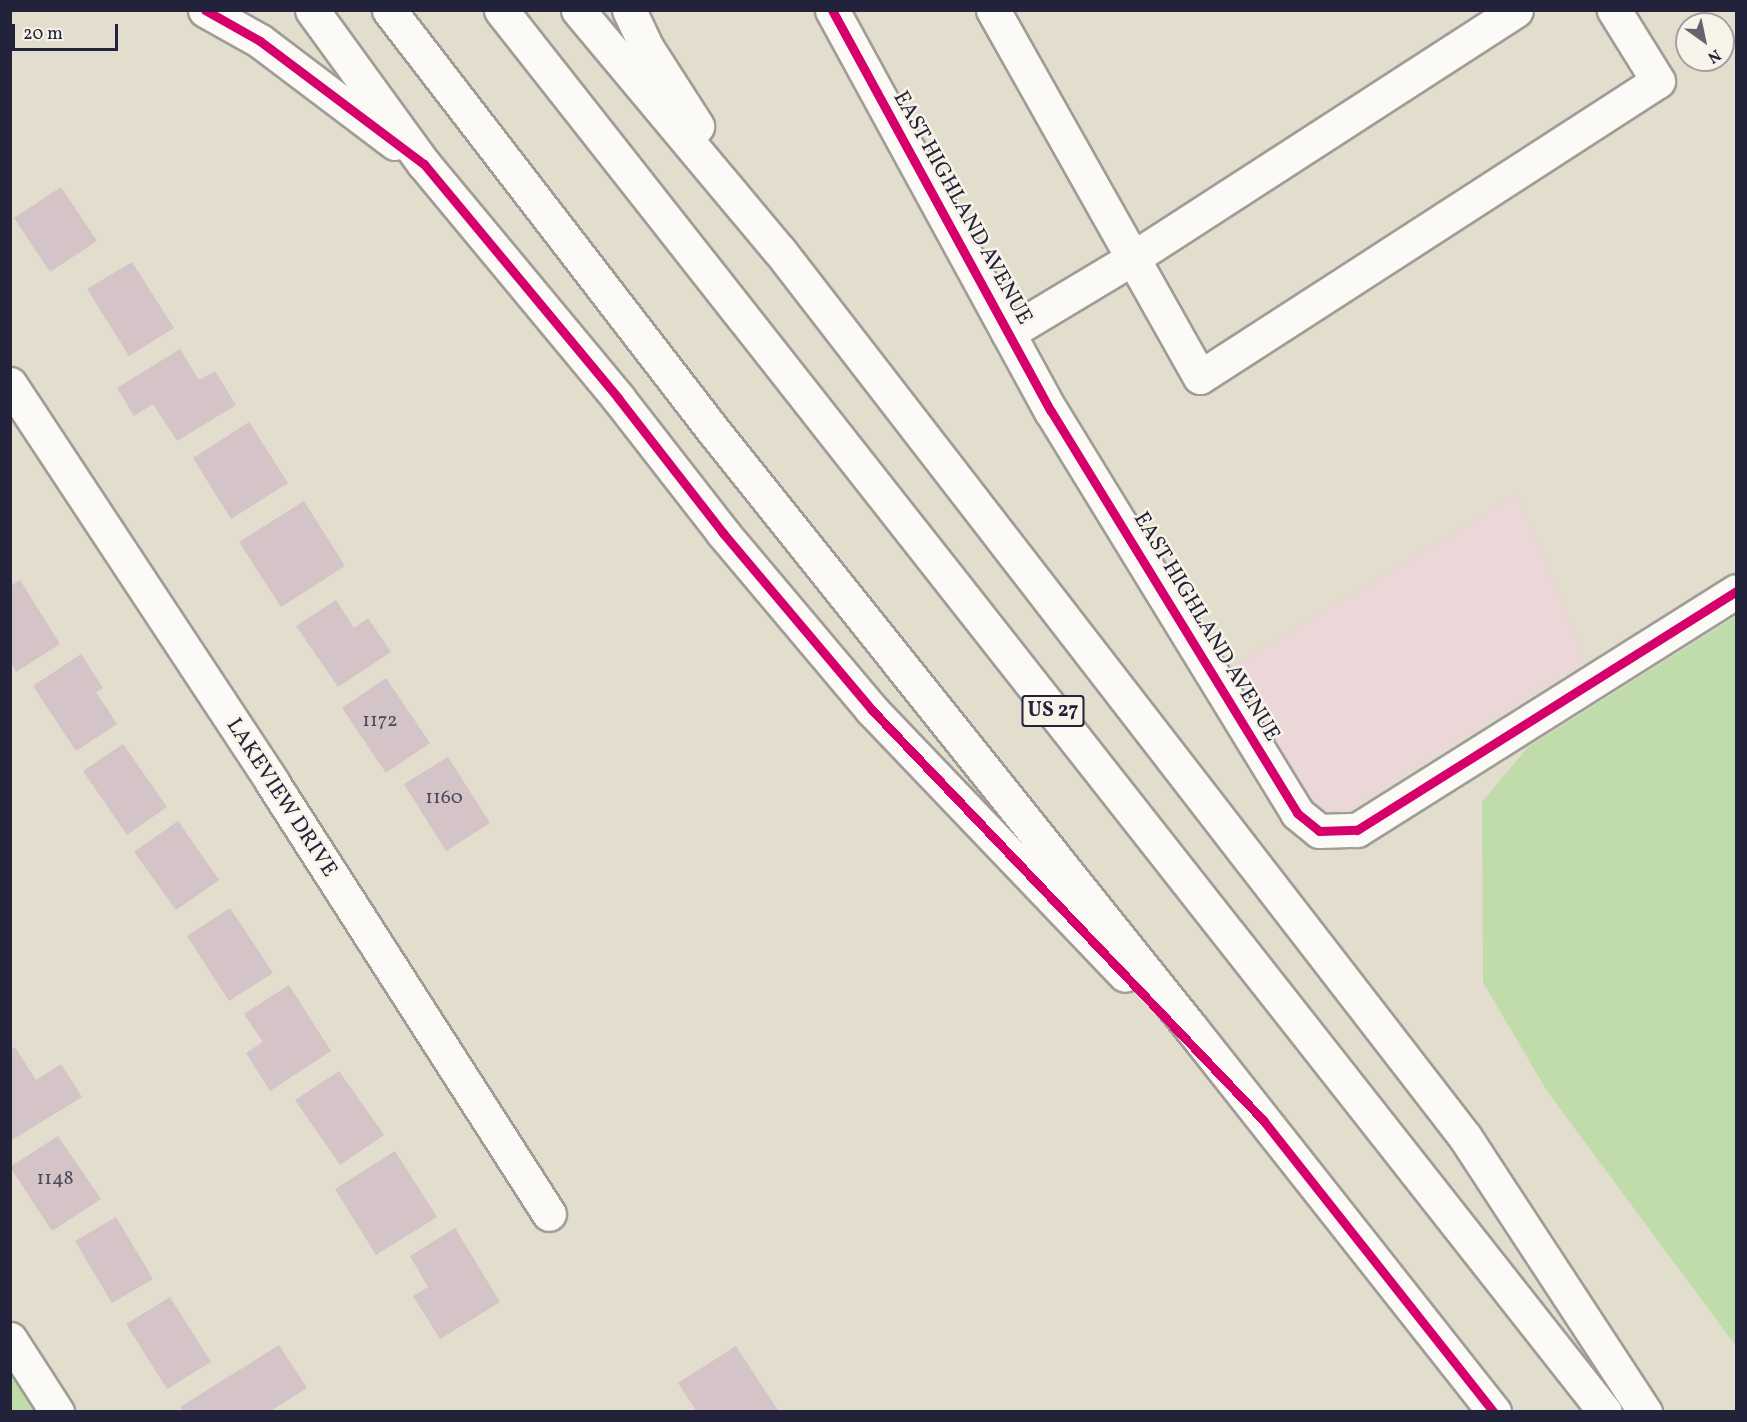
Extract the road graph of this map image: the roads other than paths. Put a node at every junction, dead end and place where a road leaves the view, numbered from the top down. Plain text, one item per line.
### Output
1 (205, 10) edge
2 (312, 10) edge
3 (389, 10) edge
4 (501, 10) edge
5 (578, 10) edge
6 (629, 10) edge
7 (832, 10) edge
8 (993, 10) edge
9 (1516, 10) edge
10 (1614, 10) edge
11 (424, 164) junction
12 (778, 250) junction
13 (1132, 258) junction
14 (1008, 333) junction
15 (10, 384) edge
16 (1737, 591) edge
17 (1263, 1120) junction
18 (549, 1214) dead end
19 (10, 1339) edge
20 (57, 1412) edge
21 (1494, 1412) edge
22 (1605, 1412) edge
23 (1645, 1412) edge

1 - 11 main road
2 - 11 main road
3 - 17 main road
4 - 22 main road, US 27
5 - 12 main road
6 - 12 main road
7 - 14 main road, EAST HIGHLAND AVENUE
8 - 13 main road
9 - 13 main road
10 - 13 main road
11 - 17 main road
12 - 23 main road
13 - 14 main road
14 - 16 main road, EAST HIGHLAND AVENUE
15 - 18 main road, LAKEVIEW DRIVE
17 - 21 main road
19 - 20 main road

